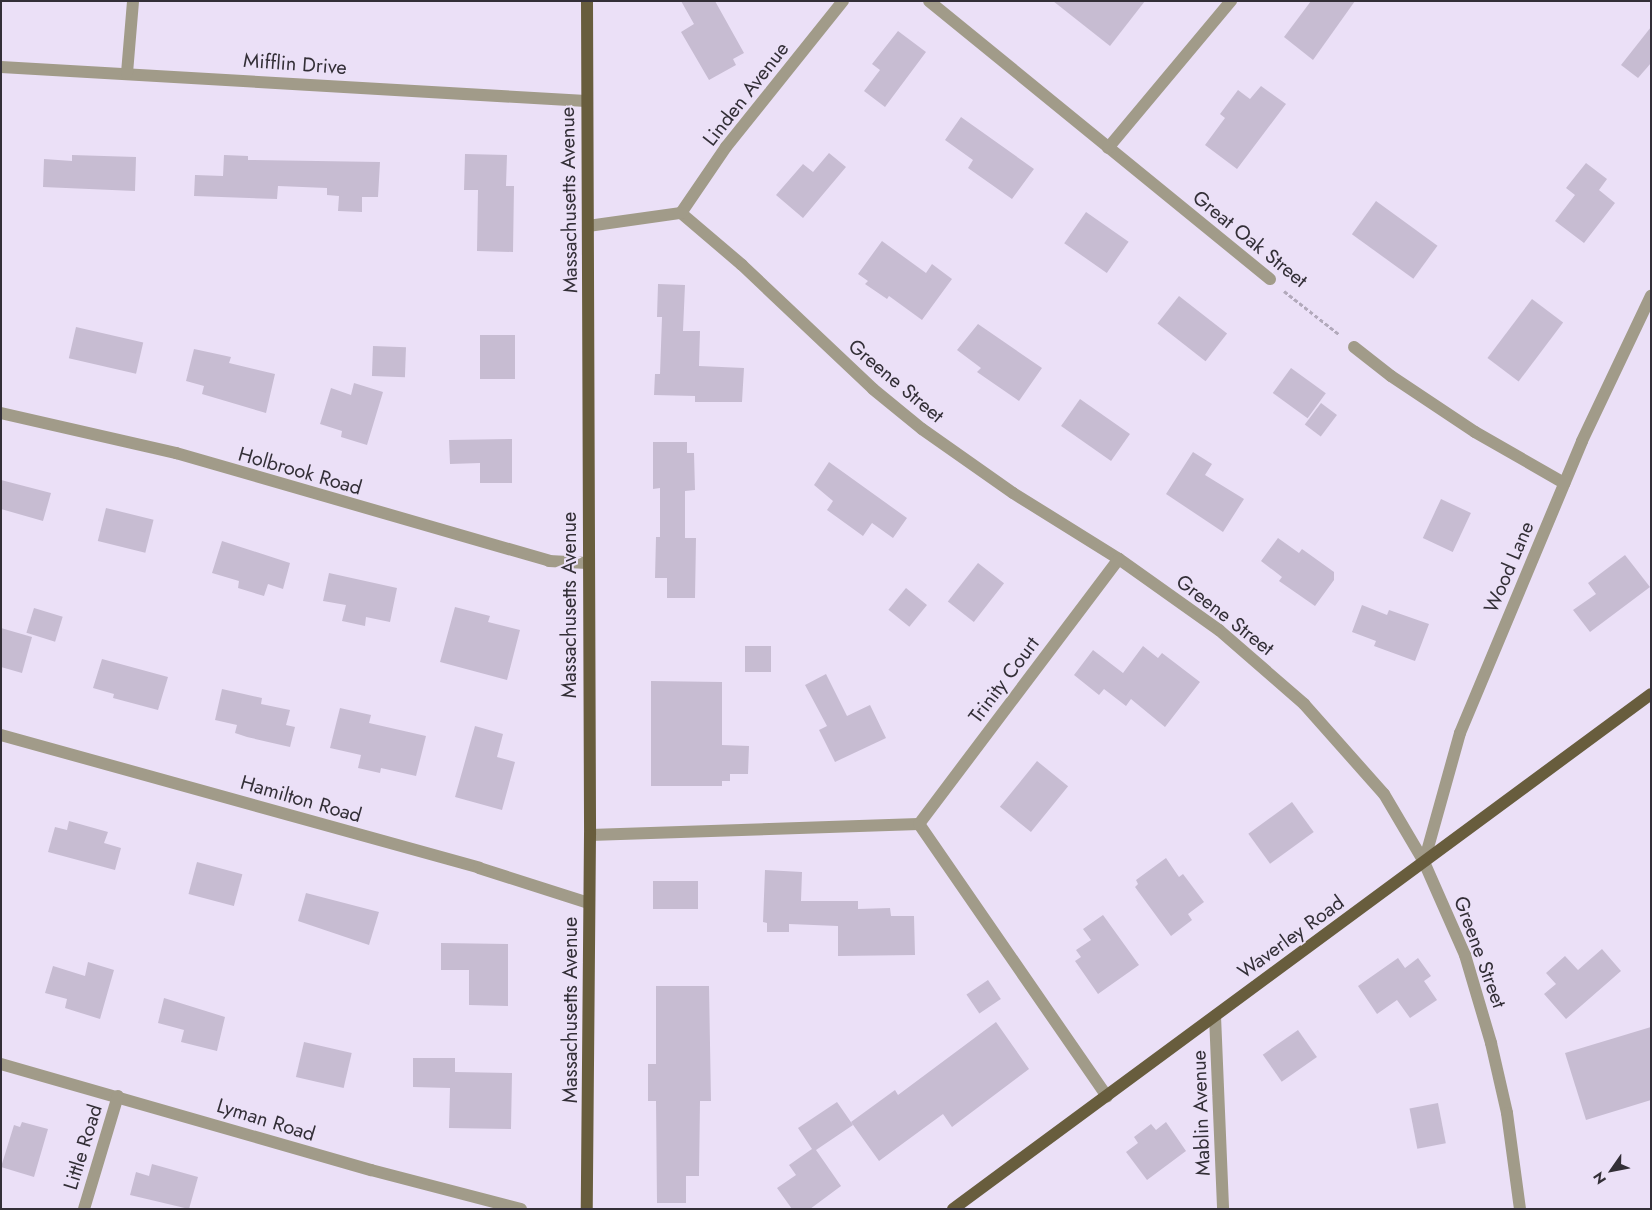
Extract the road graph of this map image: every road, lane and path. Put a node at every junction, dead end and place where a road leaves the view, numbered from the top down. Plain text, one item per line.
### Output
1 (133, 1) edge
2 (587, 1) edge
3 (843, 1) edge
4 (929, 1) edge
5 (1231, 1) edge
6 (1, 67) edge
7 (127, 73) junction
8 (586, 101) junction
9 (1108, 148) junction
10 (681, 213) junction
11 (588, 226) junction
12 (1270, 279) joint
13 (1651, 296) edge
14 (1354, 347) joint
15 (1, 413) edge
16 (1564, 483) junction
17 (1119, 559) junction
18 (587, 563) junction
19 (1651, 694) edge
20 (1, 735) edge
21 (918, 824) junction
22 (590, 835) junction
23 (1424, 862) junction
24 (589, 903) junction
25 (1216, 1016) junction
26 (1, 1064) edge
27 (118, 1096) junction
28 (1107, 1096) junction
29 (84, 1209) edge
30 (521, 1209) edge
31 (587, 1209) edge
32 (953, 1209) edge
33 (1223, 1209) edge
34 (1520, 1209) edge

1 - 7 street
2 - 8 main road, Massachusetts Avenue
3 - 10 street, Linden Avenue
4 - 9 street, Great Oak Street
5 - 9 street
6 - 7 street, Mifflin Drive
7 - 8 street, Mifflin Drive
8 - 11 main road, Massachusetts Avenue
9 - 12 street, Great Oak Street
10 - 11 street
10 - 17 street, Greene Street
11 - 18 main road, Massachusetts Avenue
12 - 14 path, Great Oak Street
13 - 16 street, Wood Lane
14 - 16 street
15 - 18 street, Holbrook Road
16 - 23 street, Wood Lane
17 - 21 street, Trinity Court
17 - 23 street, Greene Street
18 - 22 main road, Massachusetts Avenue
19 - 23 main road, Waverley Road
20 - 24 street, Hamilton Road
21 - 22 street
21 - 28 street
22 - 24 main road, Massachusetts Avenue
23 - 25 main road, Waverley Road
23 - 34 street, Greene Street
24 - 31 main road, Massachusetts Avenue
25 - 28 main road, Waverley Road
25 - 33 street, Mablin Avenue
26 - 27 street, Lyman Road
27 - 29 street, Little Road
27 - 30 street, Lyman Road
28 - 32 main road, Waverley Road

